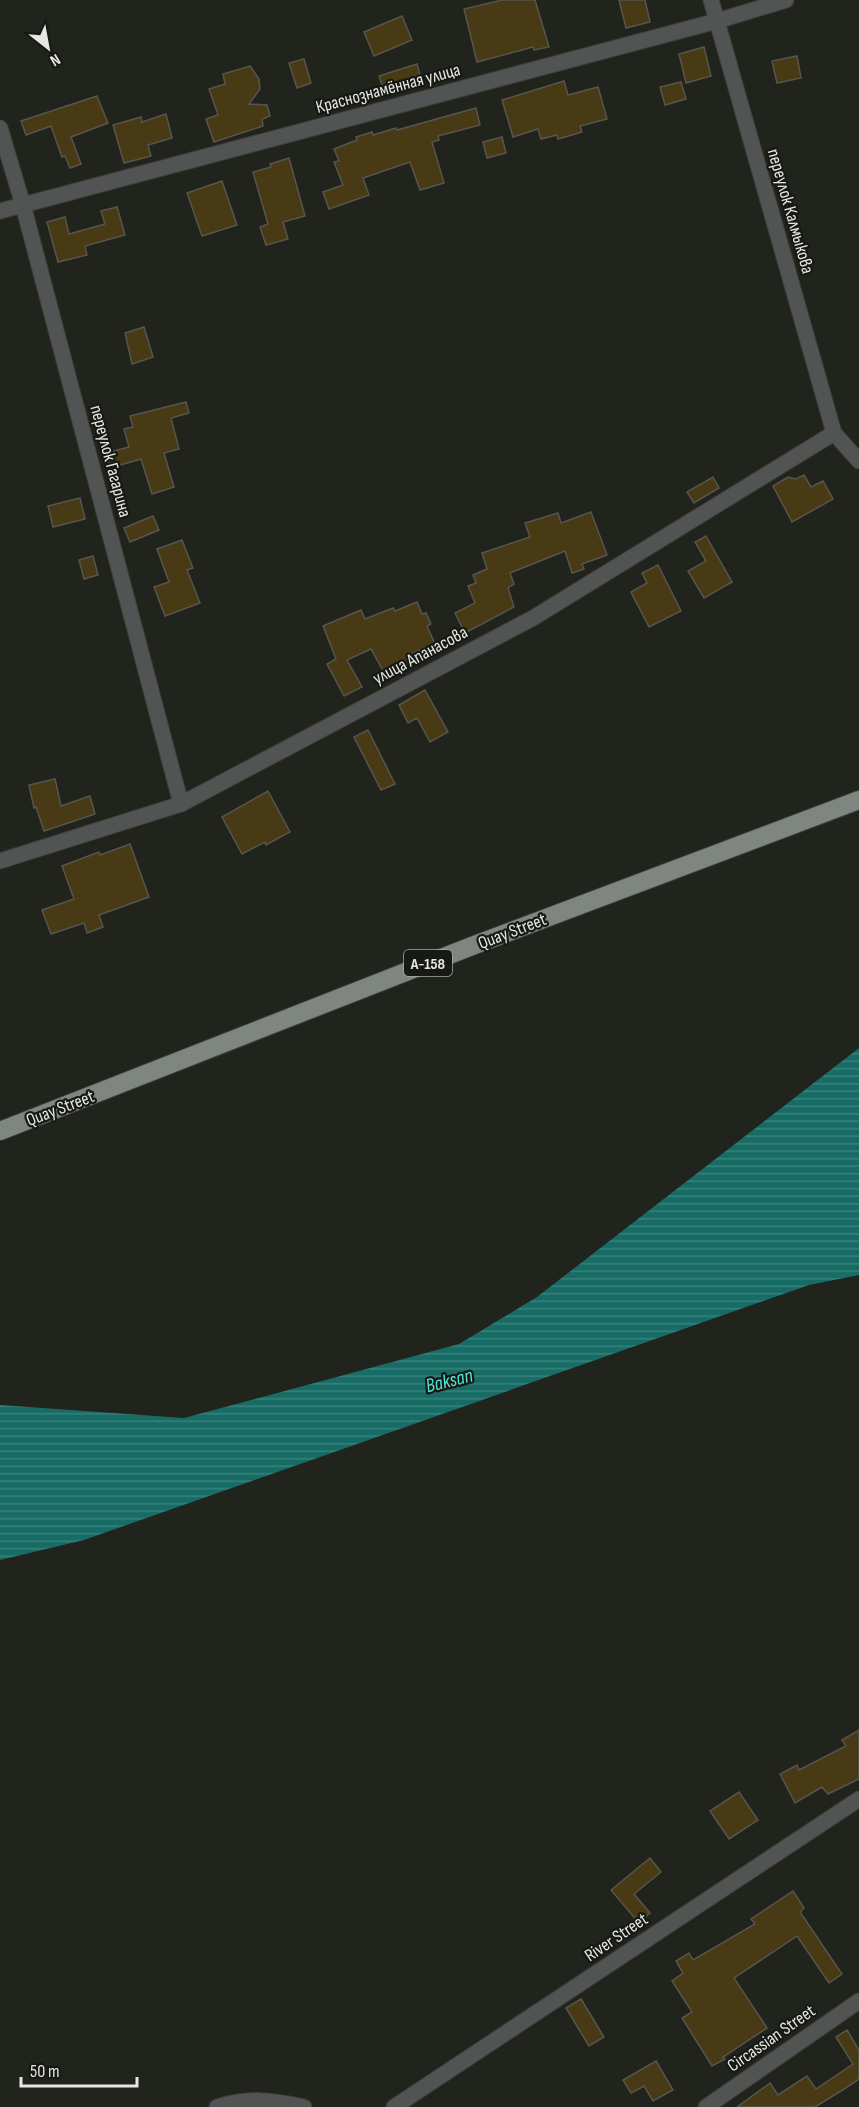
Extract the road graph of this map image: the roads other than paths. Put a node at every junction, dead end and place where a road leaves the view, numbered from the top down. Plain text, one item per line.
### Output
1 (711, 0) edge
2 (786, 0) edge
3 (717, 21) junction
4 (0, 128) edge
5 (23, 205) junction
6 (0, 211) edge
7 (834, 433) junction
8 (859, 461) edge
9 (859, 800) edge
10 (181, 804) junction
11 (0, 861) edge
12 (0, 1131) edge
13 (859, 1799) edge
14 (859, 2001) edge
15 (217, 2107) edge
16 (304, 2107) edge
17 (394, 2107) edge
18 (706, 2107) edge

1 - 3 street, переулок Калмыкова
2 - 3 street, Краснознамённая улица
3 - 5 street, Краснознамённая улица
3 - 7 street, переулок Калмыкова
4 - 5 street, переулок Гагарина
5 - 6 street, Краснознамённая улица
5 - 10 street, переулок Гагарина
7 - 8 street
7 - 10 street, улица Апанасова
9 - 12 main road, Quay Street / А-158
10 - 11 street, улица Апанасова
13 - 17 street, River Street
14 - 18 street, Circassian Street
15 - 16 street

